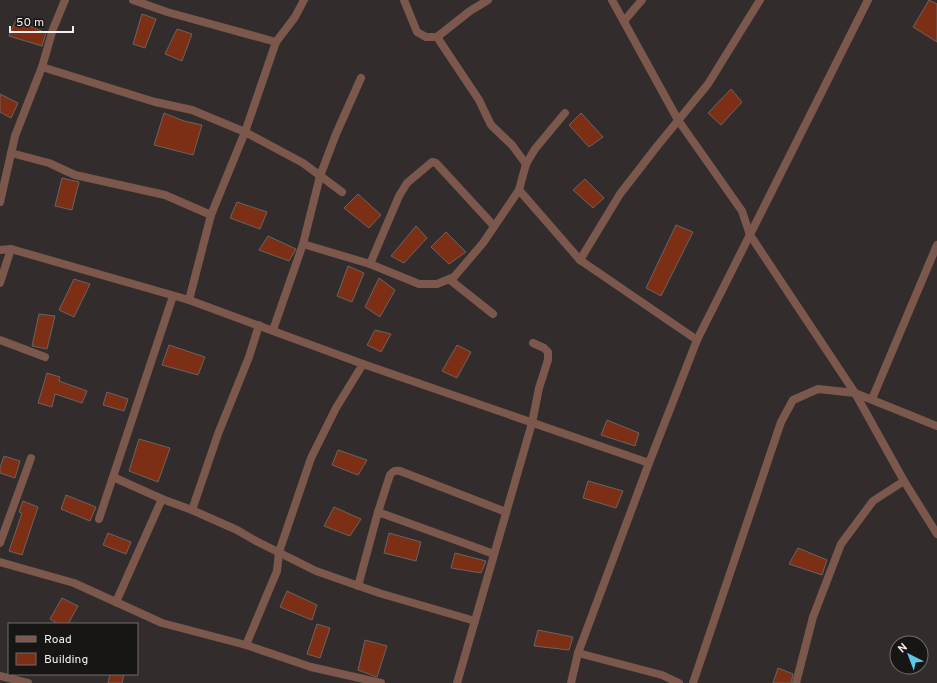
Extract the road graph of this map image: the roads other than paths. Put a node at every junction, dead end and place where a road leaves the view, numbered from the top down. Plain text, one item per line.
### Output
1 (65, 0) edge
2 (133, 0) edge
3 (304, 0) edge
4 (404, 0) edge
5 (488, 0) edge
6 (612, 0) edge
7 (642, 0) edge
8 (760, 0) edge
9 (868, 0) edge
10 (624, 21) junction
11 (437, 37) junction
12 (276, 42) junction
13 (42, 67) junction
14 (361, 78) dead end
15 (565, 112) dead end
16 (678, 120) junction
17 (245, 132) junction
18 (11, 153) junction
19 (526, 164) junction
20 (320, 176) junction
21 (519, 190) junction
22 (342, 192) dead end
23 (0, 202) edge
24 (211, 215) junction
25 (494, 226) junction
26 (750, 235) junction
27 (303, 244) junction
28 (937, 245) edge
29 (11, 249) junction
30 (0, 250) edge
31 (580, 260) junction
32 (370, 264) junction
33 (449, 279) junction
34 (0, 283) edge
35 (173, 296) junction
36 (189, 300) junction
37 (493, 314) dead end
38 (259, 325) junction
39 (273, 330) junction
40 (0, 340) edge
41 (697, 340) junction
42 (533, 343) dead end
43 (45, 357) dead end
44 (363, 364) junction
45 (855, 393) junction
46 (872, 399) junction
47 (532, 423) junction
48 (937, 426) edge
49 (31, 458) dead end
50 (649, 463) junction
51 (113, 477) junction
52 (904, 481) junction
53 (162, 500) junction
54 (192, 510) junction
55 (378, 512) junction
56 (506, 512) junction
57 (98, 520) dead end
58 (937, 534) edge
59 (0, 543) edge
60 (279, 552) junction
61 (494, 554) junction
62 (0, 562) edge
63 (358, 586) junction
64 (116, 602) junction
65 (475, 621) junction
66 (246, 645) junction
67 (578, 653) junction
68 (0, 676) edge
69 (661, 679) edge
70 (28, 683) edge
71 (381, 683) edge
72 (457, 683) edge
73 (571, 683) edge
74 (679, 683) edge
75 (693, 683) edge
76 (796, 683) edge

1 - 13 street
2 - 12 street
3 - 12 street
4 - 11 street
5 - 11 street
6 - 10 street
7 - 10 street
8 - 16 street
9 - 26 street
10 - 16 street
11 - 19 street
12 - 17 street
13 - 17 street
13 - 18 street
14 - 20 street
15 - 19 street
16 - 26 street
16 - 31 street
17 - 20 street
17 - 24 street
18 - 23 street
18 - 24 street
19 - 21 street
20 - 22 street
20 - 27 street
21 - 25 street
21 - 31 street
24 - 36 street
25 - 32 street
25 - 33 street
26 - 41 street
26 - 45 street
27 - 32 street
27 - 39 street
28 - 46 street
29 - 30 street
29 - 34 street
29 - 35 street
31 - 41 street
32 - 33 street
33 - 37 street
35 - 36 street
35 - 51 street
36 - 38 street
38 - 39 street
38 - 54 street
39 - 44 street
40 - 43 street
41 - 50 street
42 - 47 street
44 - 47 street
44 - 60 street
45 - 46 street
45 - 52 street
45 - 75 street
46 - 48 street
47 - 50 street
47 - 56 street
49 - 59 street
50 - 67 street
51 - 53 street
51 - 57 street
52 - 58 street
52 - 76 street
53 - 54 street
53 - 64 street
54 - 60 street
55 - 56 street
55 - 61 street
55 - 63 street
56 - 61 street
60 - 63 street
60 - 66 street
61 - 65 street
62 - 64 street
63 - 65 street
64 - 66 street
65 - 72 street
66 - 71 street
67 - 69 street
67 - 73 street
68 - 70 street
69 - 74 street

